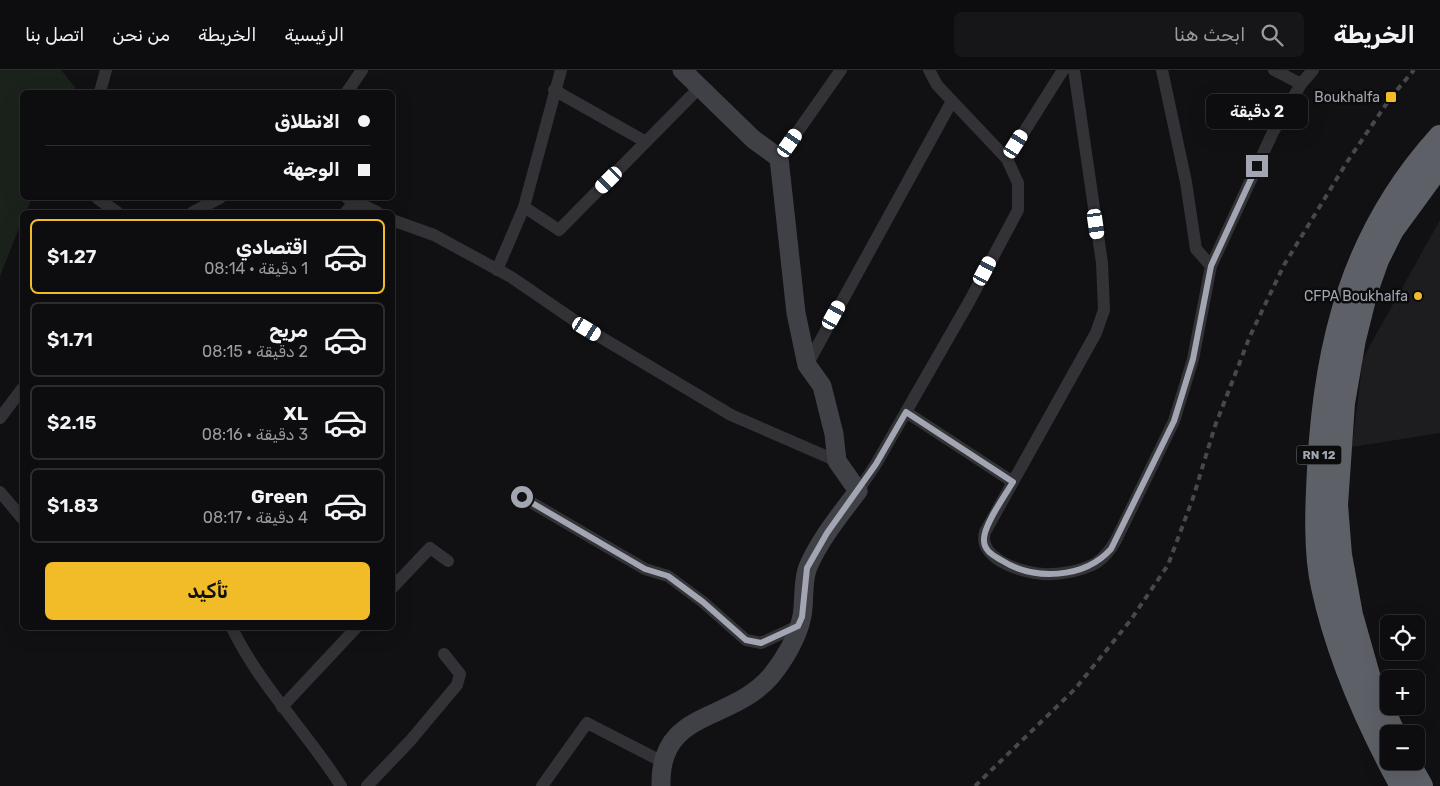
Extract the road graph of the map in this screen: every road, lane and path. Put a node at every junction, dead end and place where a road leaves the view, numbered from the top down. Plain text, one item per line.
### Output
1 (106, 70) edge
2 (362, 70) edge
3 (561, 70) edge
4 (682, 70) edge
5 (841, 70) edge
6 (929, 70) edge
7 (1063, 70) edge
8 (1074, 70) edge
9 (1162, 70) edge
10 (1274, 70) edge
11 (1313, 70) edge
12 (1301, 84) junction
13 (700, 87) junction
14 (101, 90) edge
15 (348, 90) edge
16 (554, 90) junction
17 (952, 101) junction
18 (1440, 137) edge
19 (646, 142) junction
20 (779, 158) junction
21 (1007, 158) junction
22 (1440, 164) edge
23 (100, 200) edge
24 (216, 200) edge
25 (349, 204) edge
26 (524, 206) junction
27 (114, 210) edge
28 (197, 210) edge
29 (370, 210) edge
30 (395, 221) edge
31 (1211, 266) junction
32 (497, 270) junction
33 (807, 365) junction
34 (20, 392) edge
35 (906, 412) junction
36 (0, 418) edge
37 (837, 461) junction
38 (1013, 482) junction
39 (858, 491) junction
40 (0, 492) edge
41 (522, 497) dead end
42 (20, 516) edge
43 (448, 560) dead end
44 (395, 585) edge
45 (798, 626) junction
46 (233, 630) edge
47 (354, 630) edge
48 (444, 654) dead end
49 (282, 707) junction
50 (1390, 725) edge
51 (663, 762) junction
52 (1412, 770) edge
53 (341, 786) edge
54 (367, 786) edge
55 (542, 786) edge
56 (661, 786) edge
57 (1402, 786) edge
58 (1421, 786) edge

1 - 14 street
2 - 15 street
3 - 16 street
4 - 13 street
5 - 20 street
6 - 17 street
7 - 21 street
8 - 38 street
9 - 31 street
10 - 12 street
11 - 12 street
12 - 31 street
13 - 19 street
13 - 20 street
16 - 19 street
16 - 26 street
17 - 21 street
17 - 33 street
18 - 57 highway, RN 12
19 - 26 street
20 - 33 street
21 - 35 street
22 - 50 highway, RN 12
23 - 27 street
24 - 28 street
25 - 29 street
26 - 32 street
30 - 32 street
31 - 38 street
32 - 37 street
33 - 37 street
34 - 36 street
35 - 38 street
35 - 39 street
37 - 39 street
39 - 45 street
40 - 42 street
41 - 45 street
43 - 44 street
45 - 51 street
46 - 49 street
47 - 49 street
48 - 54 street
49 - 53 street
51 - 55 street
51 - 56 street
52 - 58 highway

